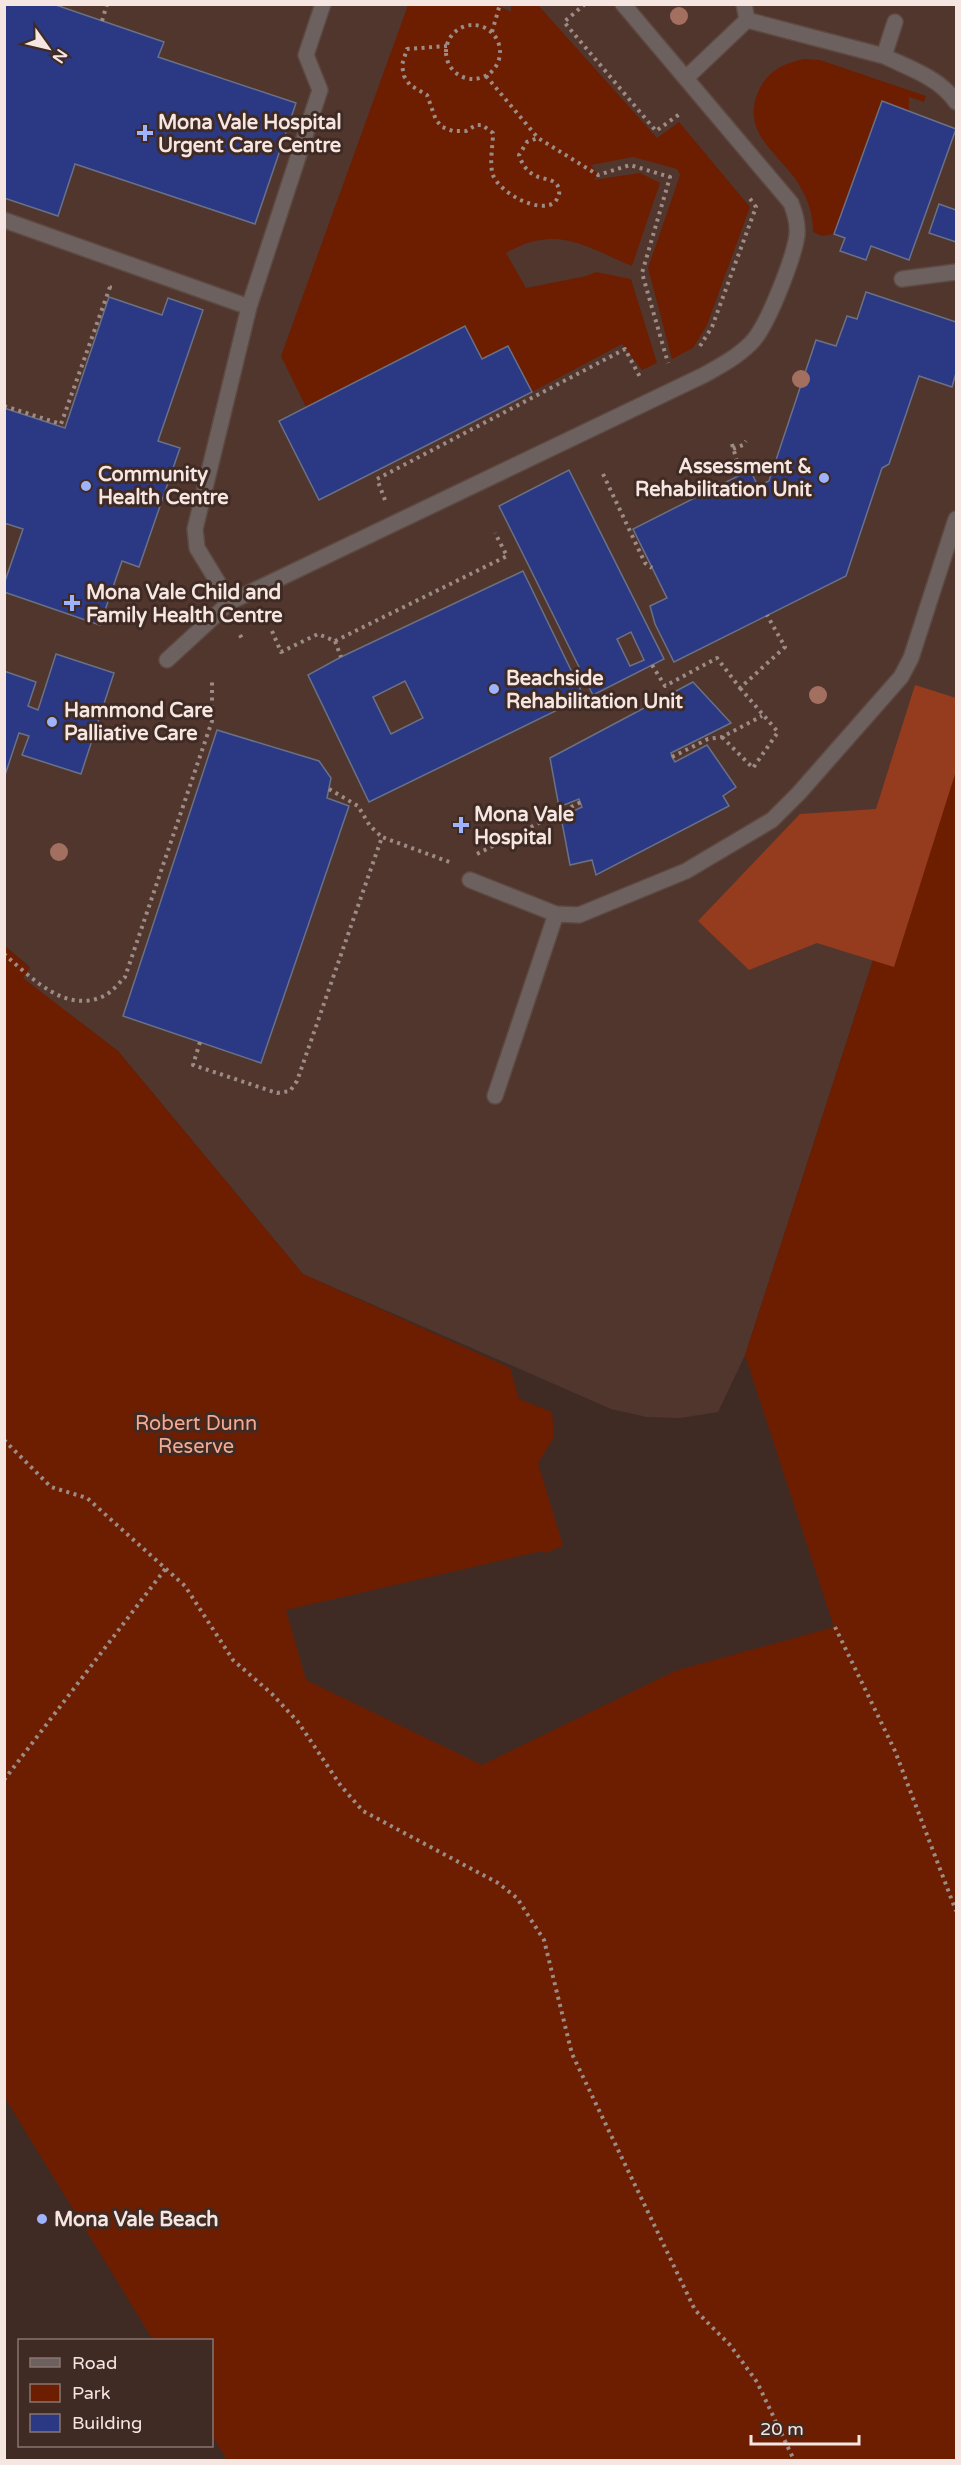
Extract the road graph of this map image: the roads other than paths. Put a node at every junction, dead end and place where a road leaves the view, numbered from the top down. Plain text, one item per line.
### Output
1 (323, 4) edge
2 (623, 4) edge
3 (745, 12) edge
4 (896, 22) dead end
5 (884, 56) junction
6 (686, 78) junction
7 (957, 102) edge
8 (4, 220) edge
9 (957, 272) edge
10 (902, 279) dead end
11 (249, 307) junction
12 (957, 519) edge
13 (230, 602) junction
14 (167, 660) dead end
15 (470, 880) dead end
16 (556, 914) junction
17 (495, 1096) dead end

1 - 11 lane
2 - 6 lane
3 - 5 lane
3 - 6 lane
4 - 5 lane
5 - 7 lane
6 - 13 lane
8 - 11 lane
9 - 10 lane
11 - 13 lane
12 - 16 lane
13 - 14 lane
15 - 16 lane
16 - 17 lane

